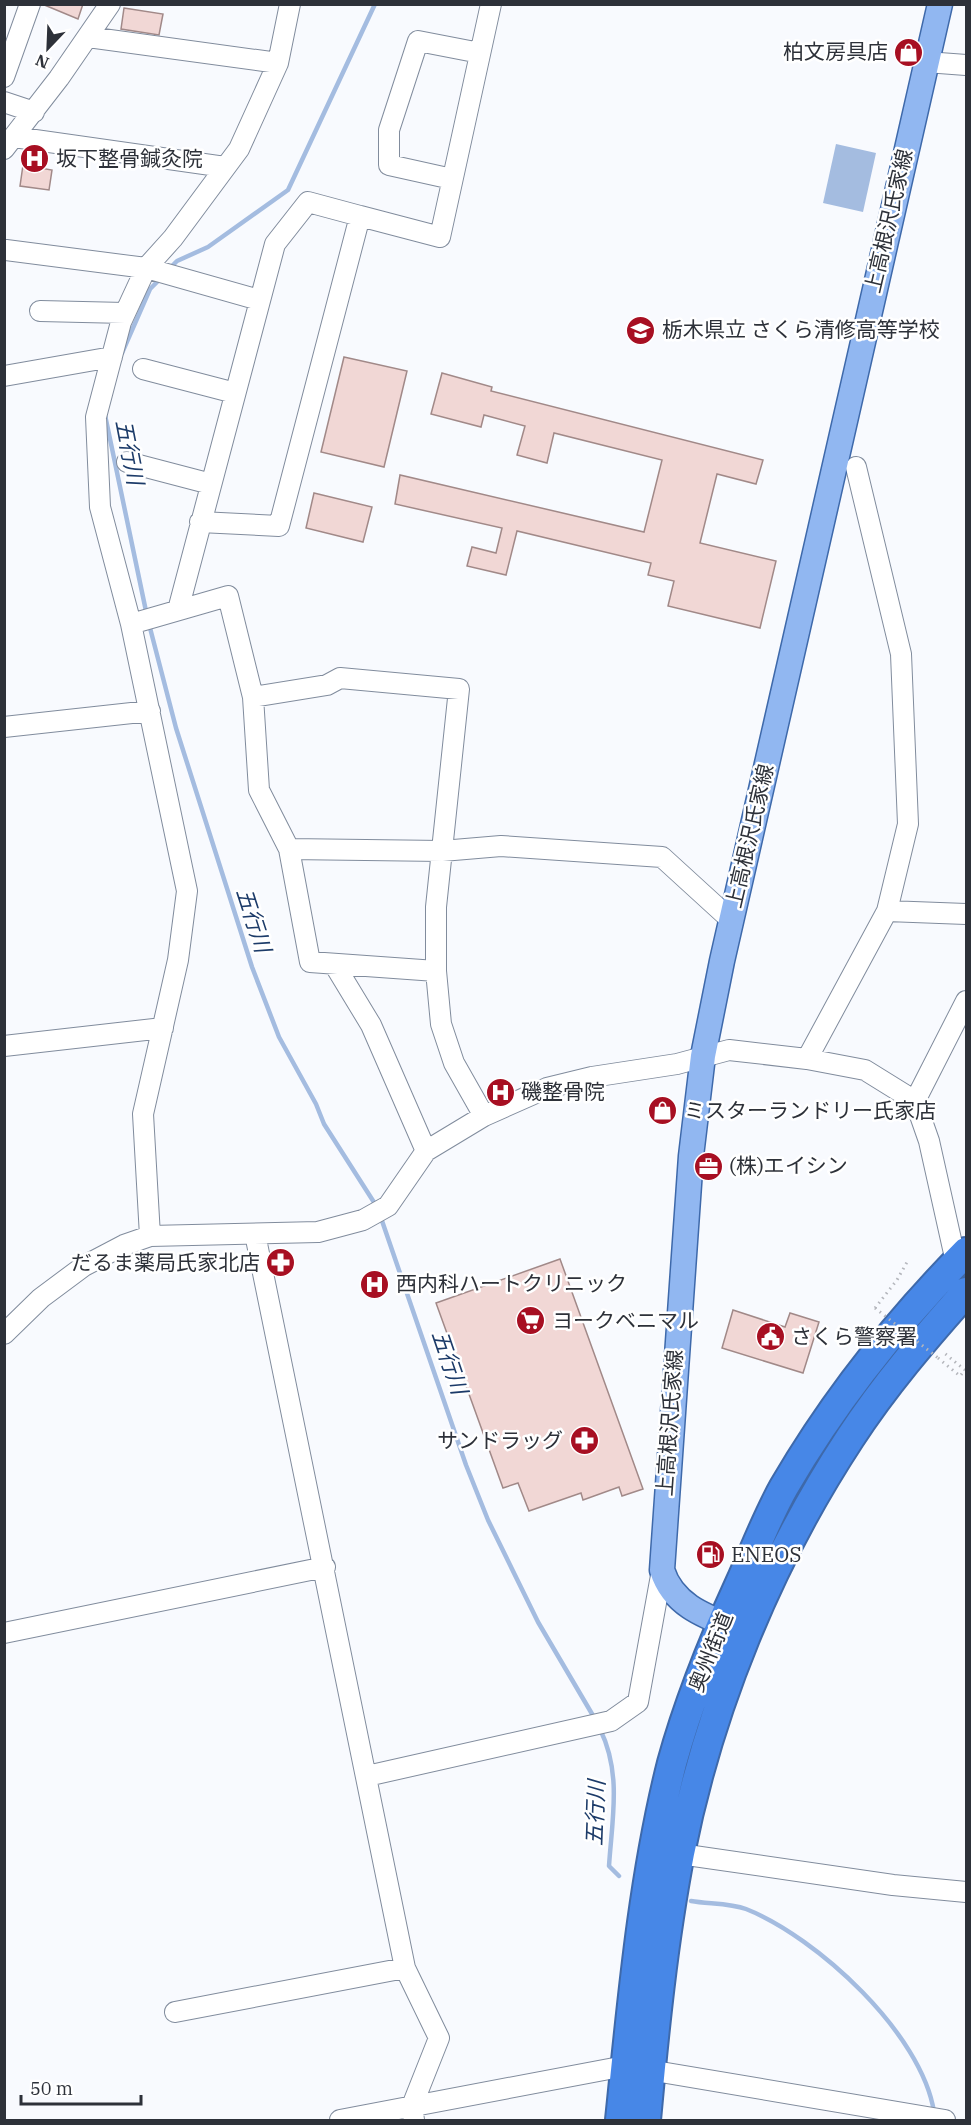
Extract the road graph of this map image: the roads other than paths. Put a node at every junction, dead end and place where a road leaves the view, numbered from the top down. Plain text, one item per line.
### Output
1 (30, 4) edge
2 (110, 4) edge
3 (290, 4) edge
4 (491, 4) edge
5 (940, 4) edge
6 (88, 37) junction
7 (480, 53) junction
8 (926, 62) junction
9 (278, 63) junction
10 (966, 65) edge
11 (4, 77) edge
12 (4, 102) edge
13 (34, 112) junction
14 (9, 143) edge
15 (225, 167) junction
16 (452, 179) junction
17 (360, 216) junction
18 (6, 250) edge
19 (146, 268) junction
20 (259, 300) junction
21 (40, 311) dead end
22 (125, 313) junction
23 (112, 357) junction
24 (143, 369) dead end
25 (4, 376) edge
26 (235, 393) junction
27 (127, 462) dead end
28 (856, 467) dead end
29 (211, 484) junction
30 (200, 522) junction
31 (178, 610) junction
32 (131, 624) junction
33 (253, 697) junction
34 (150, 711) junction
35 (4, 727) edge
36 (289, 849) junction
37 (442, 851) junction
38 (887, 911) junction
39 (966, 915) edge
40 (731, 920) junction
41 (334, 964) junction
42 (436, 971) junction
43 (966, 1001) edge
44 (164, 1028) junction
45 (4, 1046) edge
46 (703, 1056) junction
47 (807, 1059) junction
48 (915, 1101) junction
49 (484, 1116) junction
50 (426, 1151) junction
51 (255, 1234) junction
52 (150, 1236) junction
53 (961, 1257) edge
54 (966, 1296) edge
55 (4, 1334) edge
56 (325, 1567) junction
57 (662, 1570) junction
58 (735, 1628) junction
59 (4, 1632) edge
60 (367, 1776) junction
61 (680, 1854) junction
62 (966, 1892) edge
63 (405, 1968) junction
64 (175, 2012) dead end
65 (638, 2067) junction
66 (413, 2113) edge
67 (340, 2121) edge
68 (620, 2121) edge
69 (646, 2121) edge
70 (945, 2121) edge

1 - 11 street
2 - 6 street
3 - 9 street
4 - 7 street
5 - 8 main road, 上高根沢氏家線
6 - 9 street
6 - 13 street
7 - 16 street
7 - 16 street
8 - 10 street
8 - 40 main road, 上高根沢氏家線
9 - 15 street
12 - 13 street
13 - 14 street
14 - 15 street
15 - 19 street
16 - 17 street
17 - 20 street
17 - 30 street
18 - 19 street
19 - 20 street
19 - 22 street
20 - 26 street
21 - 22 street
22 - 23 street
23 - 25 street
23 - 32 street
24 - 26 street
26 - 29 street
27 - 29 street
28 - 38 street
29 - 30 street
30 - 31 street
31 - 32 street
31 - 33 street
32 - 34 street
33 - 36 street
33 - 37 street
34 - 35 street
34 - 44 street
36 - 37 street
36 - 41 street
37 - 40 street
37 - 42 street
38 - 39 street
38 - 47 street
40 - 46 main road, 上高根沢氏家線
41 - 42 street
41 - 50 street
42 - 49 street
43 - 48 street
44 - 45 street
44 - 52 street
46 - 47 street
46 - 49 street
46 - 57 main road, 上高根沢氏家線
47 - 48 street
48 - 53 street
49 - 50 street
50 - 51 street
51 - 52 street
51 - 56 street
52 - 55 street
53 - 54 main road
53 - 58 highway, 奥州街道
54 - 58 highway, 奥州街道
56 - 59 street
56 - 60 street
57 - 58 main road
57 - 60 street
58 - 61 highway, 奥州街道
58 - 65 highway, 奥州街道
60 - 63 street
61 - 62 street
61 - 65 highway, 奥州街道
63 - 64 street
63 - 66 street
65 - 66 street
65 - 68 highway, 奥州街道
65 - 69 highway, 奥州街道
65 - 70 street
66 - 67 street

